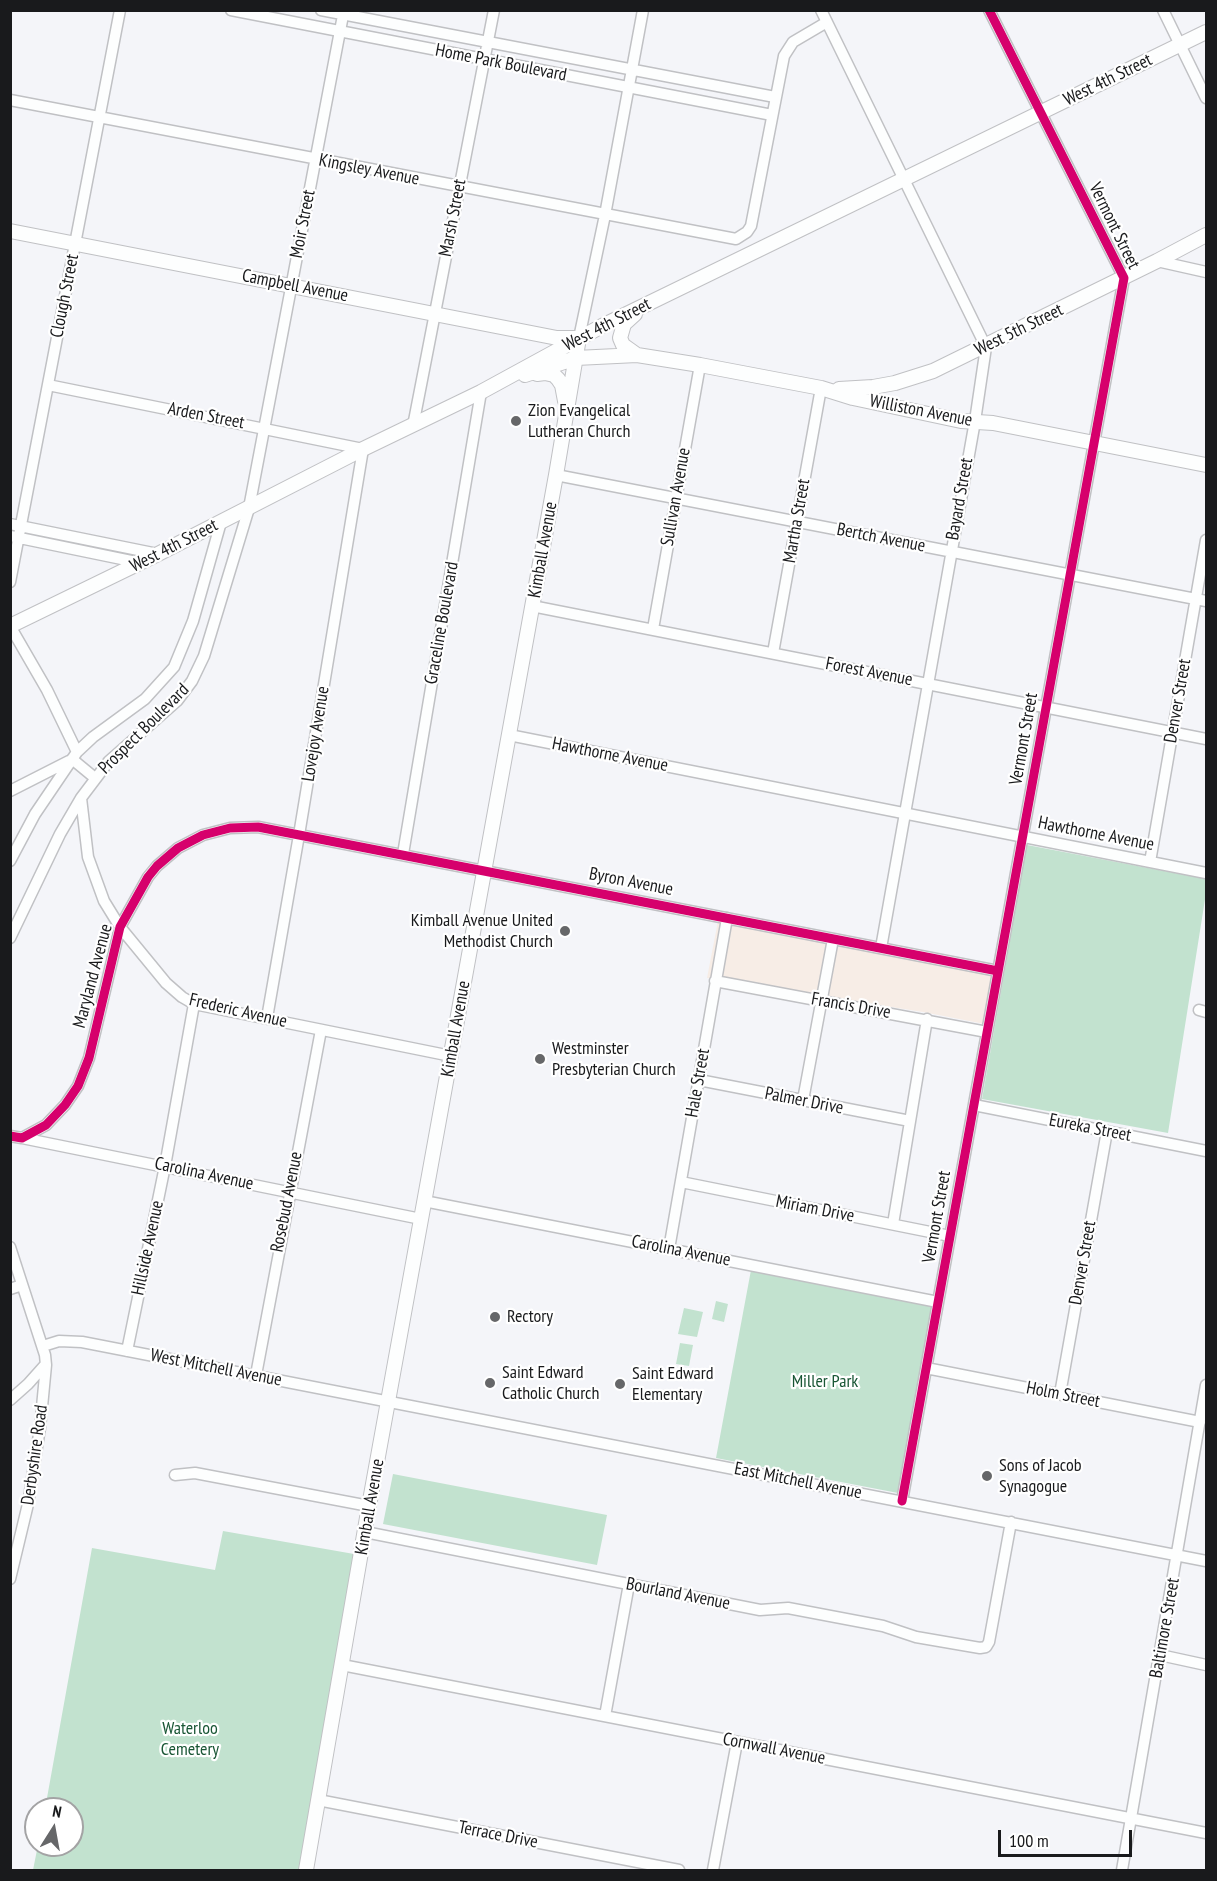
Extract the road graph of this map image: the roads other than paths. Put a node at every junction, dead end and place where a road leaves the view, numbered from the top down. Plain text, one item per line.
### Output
1 (120, 10) edge
2 (231, 10) edge
3 (321, 10) edge
4 (494, 10) edge
5 (643, 10) edge
6 (821, 10) edge
7 (989, 10) edge
8 (1163, 10) edge
9 (344, 13) edge
10 (827, 22) junction
11 (340, 32) junction
12 (1206, 32) edge
13 (488, 43) junction
14 (1181, 45) junction
15 (484, 60) junction
16 (632, 70) junction
17 (629, 88) junction
18 (775, 97) junction
19 (1206, 98) edge
20 (10, 100) edge
21 (1039, 114) junction
22 (772, 115) junction
23 (100, 118) junction
24 (315, 159) junction
25 (905, 180) junction
26 (459, 187) junction
27 (605, 215) junction
28 (10, 231) edge
29 (1206, 235) edge
30 (75, 244) junction
31 (1157, 261) junction
32 (1206, 272) edge
33 (1124, 278) junction
34 (291, 285) junction
35 (645, 305) junction
36 (435, 313) junction
37 (579, 338) junction
38 (986, 347) junction
39 (636, 356) junction
40 (576, 358) junction
41 (700, 365) junction
42 (526, 375) junction
43 (48, 385) junction
44 (821, 388) junction
45 (481, 392) junction
46 (566, 417) junction
47 (975, 421) junction
48 (413, 426) junction
49 (263, 428) junction
50 (1095, 444) junction
51 (363, 449) junction
52 (1206, 465) edge
53 (556, 474) junction
54 (676, 498) junction
55 (249, 508) junction
56 (797, 521) junction
57 (221, 522) junction
58 (15, 531) edge
59 (1206, 540) edge
60 (951, 551) junction
61 (158, 554) junction
62 (141, 563) junction
63 (1071, 575) junction
64 (10, 582) edge
65 (1201, 600) edge
66 (532, 606) junction
67 (10, 626) edge
68 (653, 629) junction
69 (773, 653) junction
70 (927, 684) junction
71 (1046, 708) junction
72 (1173, 732) junction
73 (509, 735) junction
74 (1206, 739) edge
75 (73, 758) junction
76 (95, 778) junction
77 (10, 791) edge
78 (81, 798) junction
79 (905, 814) junction
80 (258, 827) joint
81 (299, 835) junction
82 (1023, 837) junction
83 (403, 854) junction
84 (10, 861) edge
85 (1150, 862) junction
86 (484, 870) junction
87 (1206, 873) edge
88 (728, 918) junction
89 (120, 927) junction
90 (10, 938) edge
91 (833, 939) junction
92 (881, 948) junction
93 (998, 971) junction
94 (715, 981) junction
95 (822, 1000) junction
96 (194, 1004) junction
97 (267, 1018) junction
98 (927, 1019) junction
99 (321, 1030) junction
100 (987, 1032) junction
101 (451, 1056) junction
102 (699, 1080) junction
103 (803, 1100) junction
104 (974, 1105) junction
105 (910, 1121) junction
106 (1107, 1131) junction
107 (10, 1136) edge
108 (22, 1138) junction
109 (1206, 1150) edge
110 (165, 1166) junction
111 (681, 1182) junction
112 (289, 1191) junction
113 (424, 1201) junction
114 (421, 1219) junction
115 (893, 1224) junction
116 (950, 1236) junction
117 (10, 1247) edge
118 (669, 1249) junction
119 (22, 1284) junction
120 (10, 1289) edge
121 (938, 1302) junction
122 (43, 1346) junction
123 (127, 1351) junction
124 (45, 1365) junction
125 (926, 1368) junction
126 (256, 1375) junction
127 (1206, 1385) edge
128 (1060, 1394) junction
129 (10, 1400) edge
130 (390, 1401) junction
131 (1200, 1422) junction
132 (175, 1474) dead end
133 (902, 1501) junction
134 (369, 1506) junction
135 (1011, 1522) junction
136 (365, 1532) junction
137 (1178, 1555) junction
138 (1206, 1561) edge
139 (10, 1579) edge
140 (629, 1584) junction
141 (1160, 1655) junction
142 (342, 1665) junction
143 (1206, 1665) edge
144 (605, 1716) junction
145 (737, 1742) junction
146 (318, 1800) junction
147 (1131, 1818) junction
148 (1206, 1833) edge
149 (306, 1870) edge
150 (679, 1870) edge
151 (713, 1870) edge
152 (1122, 1870) edge

1 - 23 street, Clough Street
2 - 11 street, Home Park Boulevard
3 - 9 street, Home Park Boulevard
4 - 13 street, Marsh Street
5 - 16 street, Kimball Avenue
6 - 10 street
7 - 21 street, Vermont Street
8 - 14 street
9 - 11 street, Moir Street
9 - 13 street, Home Park Boulevard
10 - 18 street
10 - 25 street
11 - 15 street, Home Park Boulevard
11 - 24 street, Moir Street
12 - 14 main road, West 4th Street
13 - 15 street, Marsh Street
13 - 16 street, Home Park Boulevard
14 - 19 street
14 - 21 main road, West 4th Street
15 - 17 street, Home Park Boulevard
15 - 26 street, Marsh Street
16 - 17 street, Kimball Avenue
16 - 18 street, Home Park Boulevard
17 - 22 street, Home Park Boulevard
17 - 27 street, Kimball Avenue
18 - 22 street
20 - 23 street, Kingsley Avenue
21 - 25 main road, West 4th Street
21 - 33 street, Vermont Street
22 - 27 street, Kingsley Avenue
23 - 24 street, Kingsley Avenue
23 - 30 street, Clough Street
24 - 26 street, Kingsley Avenue
24 - 34 street, Moir Street
25 - 35 main road, West 4th Street
25 - 38 street
26 - 27 street, Kingsley Avenue
26 - 36 street, Marsh Street
27 - 37 street, Kimball Avenue
28 - 30 main road, Campbell Avenue
29 - 31 main road, West 5th Street
30 - 34 main road, Campbell Avenue
30 - 43 street, Clough Street
31 - 32 street
31 - 33 main road, West 5th Street
33 - 38 main road, West 5th Street
33 - 50 street, Vermont Street
34 - 36 main road, Campbell Avenue
34 - 49 street, Moir Street
35 - 37 main road, West 4th Street
35 - 39 main road
36 - 37 main road, Campbell Avenue
36 - 48 street, Marsh Street
37 - 40 main road, Kimball Avenue
37 - 45 main road, West 4th Street
38 - 44 main road, West 5th Street
38 - 47 street, Bayard Street
39 - 40 main road, Williston Avenue
39 - 41 main road, Williston Avenue
40 - 42 main road, Williston Avenue
40 - 46 main road, Kimball Avenue
41 - 44 main road, Williston Avenue
41 - 54 street, Sullivan Avenue
42 - 45 main road, Williston Avenue
42 - 46 main road
43 - 49 street, Arden Street
43 - 58 street, Clough Street
44 - 47 main road, Williston Avenue
44 - 56 street, Martha Street
45 - 48 main road, West 4th Street
45 - 83 street, Graceline Boulevard
46 - 53 main road, Kimball Avenue
47 - 50 main road, Williston Avenue
47 - 60 street, Bayard Street
48 - 51 main road, West 4th Street
49 - 51 street, Arden Street
49 - 55 street, Moir Street
50 - 52 main road, Williston Avenue
50 - 63 street, Vermont Street
51 - 55 main road, West 4th Street
51 - 81 street, Lovejoy Avenue
53 - 54 street, Bertch Avenue
53 - 66 main road, Kimball Avenue
54 - 56 street, Bertch Avenue
54 - 68 street, Sullivan Avenue
55 - 57 main road, West 4th Street
55 - 76 street, Prospect Boulevard
56 - 60 street, Bertch Avenue
56 - 69 street, Martha Street
57 - 61 main road, West 4th Street
57 - 75 street, Prospect Boulevard
58 - 61 street
58 - 62 street
58 - 64 street, Clough Street
59 - 65 street, Denver Street
60 - 63 street, Bertch Avenue
60 - 70 street, Bayard Street
61 - 62 main road, West 4th Street
62 - 67 main road, West 4th Street
63 - 65 street, Bertch Avenue
63 - 71 street, Vermont Street
65 - 72 street, Denver Street
66 - 68 street, Forest Avenue
66 - 73 main road, Kimball Avenue
67 - 75 street
68 - 69 street, Forest Avenue
69 - 70 street, Forest Avenue
70 - 71 street, Forest Avenue
70 - 79 street, Bayard Street
71 - 72 street, Forest Avenue
71 - 82 street, Vermont Street
72 - 74 street, Forest Avenue
72 - 85 street, Denver Street
73 - 79 street, Hawthorne Avenue
73 - 86 main road, Kimball Avenue
75 - 76 street
75 - 77 street
75 - 84 street, Prospect Boulevard
76 - 78 street, Prospect Boulevard
78 - 89 street, Frederic Avenue
78 - 90 street, Prospect Boulevard
79 - 82 street, Hawthorne Avenue
79 - 92 street, Bayard Street
80 - 81 street, Byron Avenue
80 - 89 street, Maryland Avenue
81 - 83 street, Byron Avenue
81 - 97 street, Lovejoy Avenue
82 - 85 street, Hawthorne Avenue
82 - 93 street, Vermont Street
83 - 86 street, Byron Avenue
85 - 87 street, Hawthorne Avenue
86 - 88 street, Byron Avenue
86 - 101 main road, Kimball Avenue
88 - 91 street, Byron Avenue
88 - 94 street, Hale Street
89 - 96 street, Frederic Avenue
89 - 108 street, Maryland Avenue
91 - 92 street, Byron Avenue
91 - 95 street
92 - 93 street, Byron Avenue
93 - 100 street, Vermont Street
94 - 95 street, Francis Drive
94 - 102 street, Hale Street
95 - 98 street, Francis Drive
95 - 103 street
96 - 97 street, Frederic Avenue
96 - 110 street, Hillside Avenue
97 - 99 street, Frederic Avenue
98 - 100 street, Francis Drive
98 - 105 street
99 - 101 street, Frederic Avenue
99 - 112 street, Rosebud Avenue
100 - 104 street, Vermont Street
101 - 113 main road, Kimball Avenue
102 - 103 street, Palmer Drive
102 - 111 street, Hale Street
103 - 105 street, Palmer Drive
104 - 106 street, Eureka Street
104 - 116 street, Vermont Street
105 - 115 street
106 - 109 street, Eureka Street
106 - 128 street, Denver Street
107 - 108 street
108 - 110 street, Carolina Avenue
110 - 112 street, Carolina Avenue
110 - 123 street, Hillside Avenue
111 - 115 street, Miriam Drive
111 - 118 street, Hale Street
112 - 114 street, Carolina Avenue
112 - 126 street, Rosebud Avenue
113 - 114 main road, Kimball Avenue
113 - 118 street, Carolina Avenue
114 - 130 main road, Kimball Avenue
115 - 116 street, Miriam Drive
116 - 121 street, Vermont Street
117 - 119 street
118 - 121 street, Carolina Avenue
119 - 120 street
119 - 122 street
121 - 125 street, Vermont Street
122 - 123 street, West Mitchell Avenue
122 - 124 street, Derbyshire Road
123 - 126 street, West Mitchell Avenue
124 - 129 street
124 - 139 street, Derbyshire Road
125 - 128 street, Holm Street
125 - 133 street, Vermont Street
126 - 130 street, West Mitchell Avenue
127 - 131 street, Baltimore Street
128 - 131 street, Holm Street
130 - 133 street, East Mitchell Avenue
130 - 134 main road, Kimball Avenue
131 - 137 street, Baltimore Street
132 - 134 street
133 - 135 street, East Mitchell Avenue
134 - 136 main road, Kimball Avenue
135 - 137 street, East Mitchell Avenue
135 - 140 street, Bourland Avenue
136 - 140 street, Bourland Avenue
136 - 142 main road, Kimball Avenue
137 - 138 street, East Mitchell Avenue
137 - 141 street, Baltimore Street
140 - 144 street
141 - 143 street
141 - 147 street, Baltimore Street
142 - 144 street, Cornwall Avenue
142 - 146 main road, Kimball Avenue
144 - 145 street, Cornwall Avenue
145 - 147 street, Cornwall Avenue
145 - 151 street
146 - 149 main road, Kimball Avenue
146 - 150 street, Terrace Drive
147 - 148 street, Cornwall Avenue
147 - 152 street, Baltimore Street

